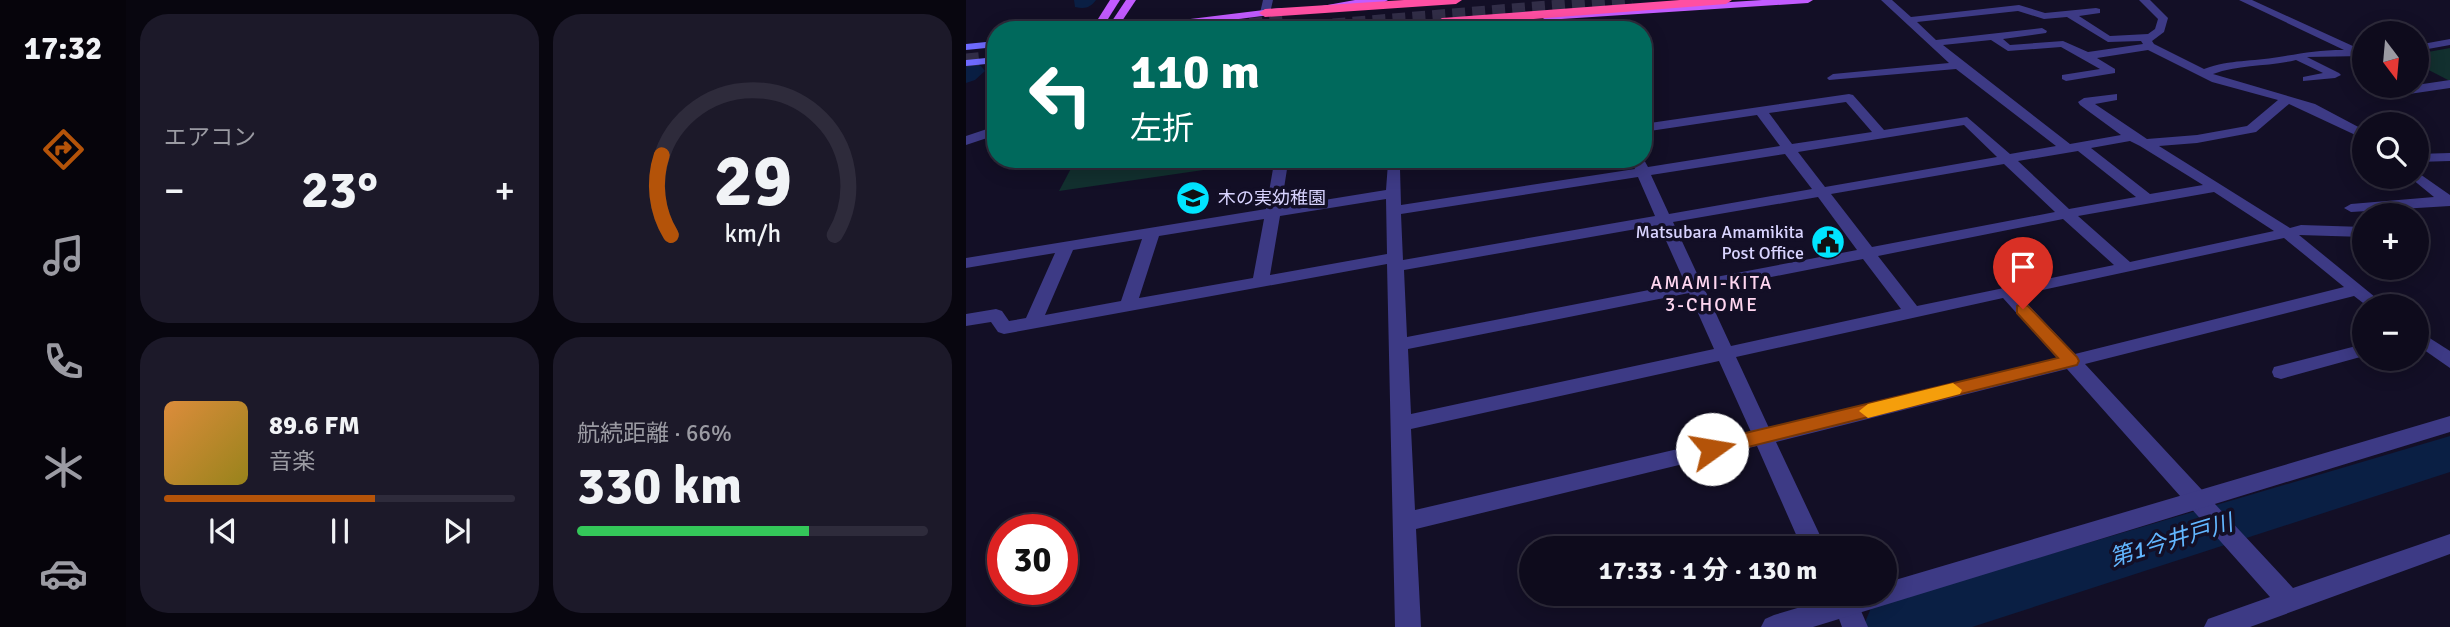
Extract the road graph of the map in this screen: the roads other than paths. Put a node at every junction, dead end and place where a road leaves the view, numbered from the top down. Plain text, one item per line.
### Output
1 (1115, 0) edge
2 (1130, 0) edge
3 (1268, 0) edge
4 (1382, 0) edge
5 (1456, 0) edge
6 (1726, 0) edge
7 (1808, 0) edge
8 (1886, 0) edge
9 (1996, 0) edge
10 (2144, 0) edge
11 (2244, 0) edge
12 (2009, 9) junction
13 (2096, 11) dead end
14 (1265, 13) junction
15 (2070, 13) junction
16 (1909, 20) junction
17 (1102, 21) edge
18 (1117, 21) edge
19 (1199, 21) edge
20 (1455, 21) edge
21 (1459, 21) edge
22 (2042, 31) dead end
23 (1993, 36) junction
24 (2150, 41) junction
25 (2450, 42) edge
26 (1934, 43) junction
27 (987, 45) edge
28 (2429, 46) edge
29 (966, 47) edge
30 (2352, 50) edge
31 (2352, 54) edge
32 (2087, 55) junction
33 (2297, 56) junction
34 (987, 61) edge
35 (966, 63) edge
36 (1958, 65) junction
37 (2203, 73) junction
38 (2066, 77) dead end
39 (1833, 78) dead end
40 (2307, 79) dead end
41 (2450, 84) edge
42 (2429, 85) edge
43 (2113, 96) dead end
44 (2287, 99) junction
45 (1761, 112) junction
46 (1652, 127) edge
47 (2352, 129) edge
48 (1880, 133) junction
49 (987, 134) edge
50 (2138, 140) junction
51 (966, 141) edge
52 (2074, 147) junction
53 (1788, 148) junction
54 (2450, 157) edge
55 (2429, 158) edge
56 (2008, 159) junction
57 (1652, 164) edge
58 (1280, 168) edge
59 (1393, 168) edge
60 (1620, 168) edge
61 (1642, 168) edge
62 (2429, 185) edge
63 (2216, 187) junction
64 (1822, 192) junction
65 (2147, 199) junction
66 (2449, 201) edge
67 (1393, 202) junction
68 (2351, 208) dead end
69 (1272, 213) junction
70 (2066, 214) junction
71 (1667, 219) junction
72 (2352, 232) edge
73 (1152, 233) junction
74 (2287, 233) junction
75 (1066, 247) junction
76 (1868, 253) junction
77 (1394, 262) junction
78 (966, 264) edge
79 (2127, 268) junction
80 (1261, 282) junction
81 (1697, 286) junction
82 (2356, 290) junction
83 (2007, 292) junction
84 (2362, 294) edge
85 (1128, 306) junction
86 (1913, 313) junction
87 (966, 320) edge
88 (1032, 323) junction
89 (1397, 345) junction
90 (2429, 345) edge
91 (2352, 353) edge
92 (1727, 354) junction
93 (2071, 361) junction
94 (2450, 361) edge
95 (2281, 372) dead end
96 (1400, 424) junction
97 (2450, 424) edge
98 (1763, 437) junction
99 (2198, 500) junction
100 (1404, 522) junction
101 (1808, 536) edge
102 (2450, 544) edge
103 (2288, 600) junction
104 (1845, 608) edge
105 (1408, 627) edge
106 (1774, 627) edge
107 (2217, 627) edge

1 - 17 main road
2 - 18 main road
3 - 14 street
4 - 14 main road
5 - 14 highway
6 - 20 highway
7 - 21 main road
8 - 16 street
9 - 12 street
10 - 24 street
11 - 30 street
12 - 15 street
12 - 16 street
13 - 15 street
14 - 19 main road
15 - 24 street
16 - 26 street
22 - 23 street
23 - 26 street
23 - 32 street
24 - 32 street
24 - 37 street
25 - 28 street
26 - 36 street
27 - 29 main road
31 - 33 street
32 - 38 street
33 - 37 street
33 - 40 street
34 - 35 main road
36 - 39 street
36 - 52 street
37 - 44 street
41 - 42 street
43 - 50 street
44 - 47 street
44 - 50 street
45 - 46 street
45 - 48 street
45 - 53 street
48 - 53 street
48 - 56 street
49 - 51 street
50 - 52 street
50 - 63 street
52 - 56 street
52 - 65 street
53 - 57 street
53 - 64 street
54 - 55 street
56 - 64 street
56 - 70 street
58 - 69 street
59 - 67 street
60 - 67 street
61 - 71 street
62 - 66 street
63 - 65 street
63 - 74 street
64 - 71 street
64 - 76 street
65 - 70 street
66 - 68 street
67 - 69 street
67 - 77 street
69 - 73 street
69 - 80 street
70 - 76 street
70 - 79 street
71 - 77 street
71 - 81 street
72 - 74 street
73 - 75 street
73 - 85 street
74 - 79 street
74 - 82 street
75 - 78 street
75 - 88 street
76 - 81 street
76 - 86 street
77 - 80 street
77 - 89 street
79 - 83 street
80 - 85 street
81 - 89 street
81 - 92 street
82 - 84 street
82 - 93 street
83 - 86 street
83 - 93 street
85 - 88 street
86 - 92 street
87 - 88 street
89 - 96 street
90 - 94 street
91 - 95 street
92 - 96 street
92 - 98 street
93 - 98 street
93 - 99 street
96 - 100 street
97 - 99 street
98 - 100 street
98 - 101 street
99 - 103 street
99 - 104 street
100 - 105 street
102 - 103 street
103 - 107 street
104 - 106 street

